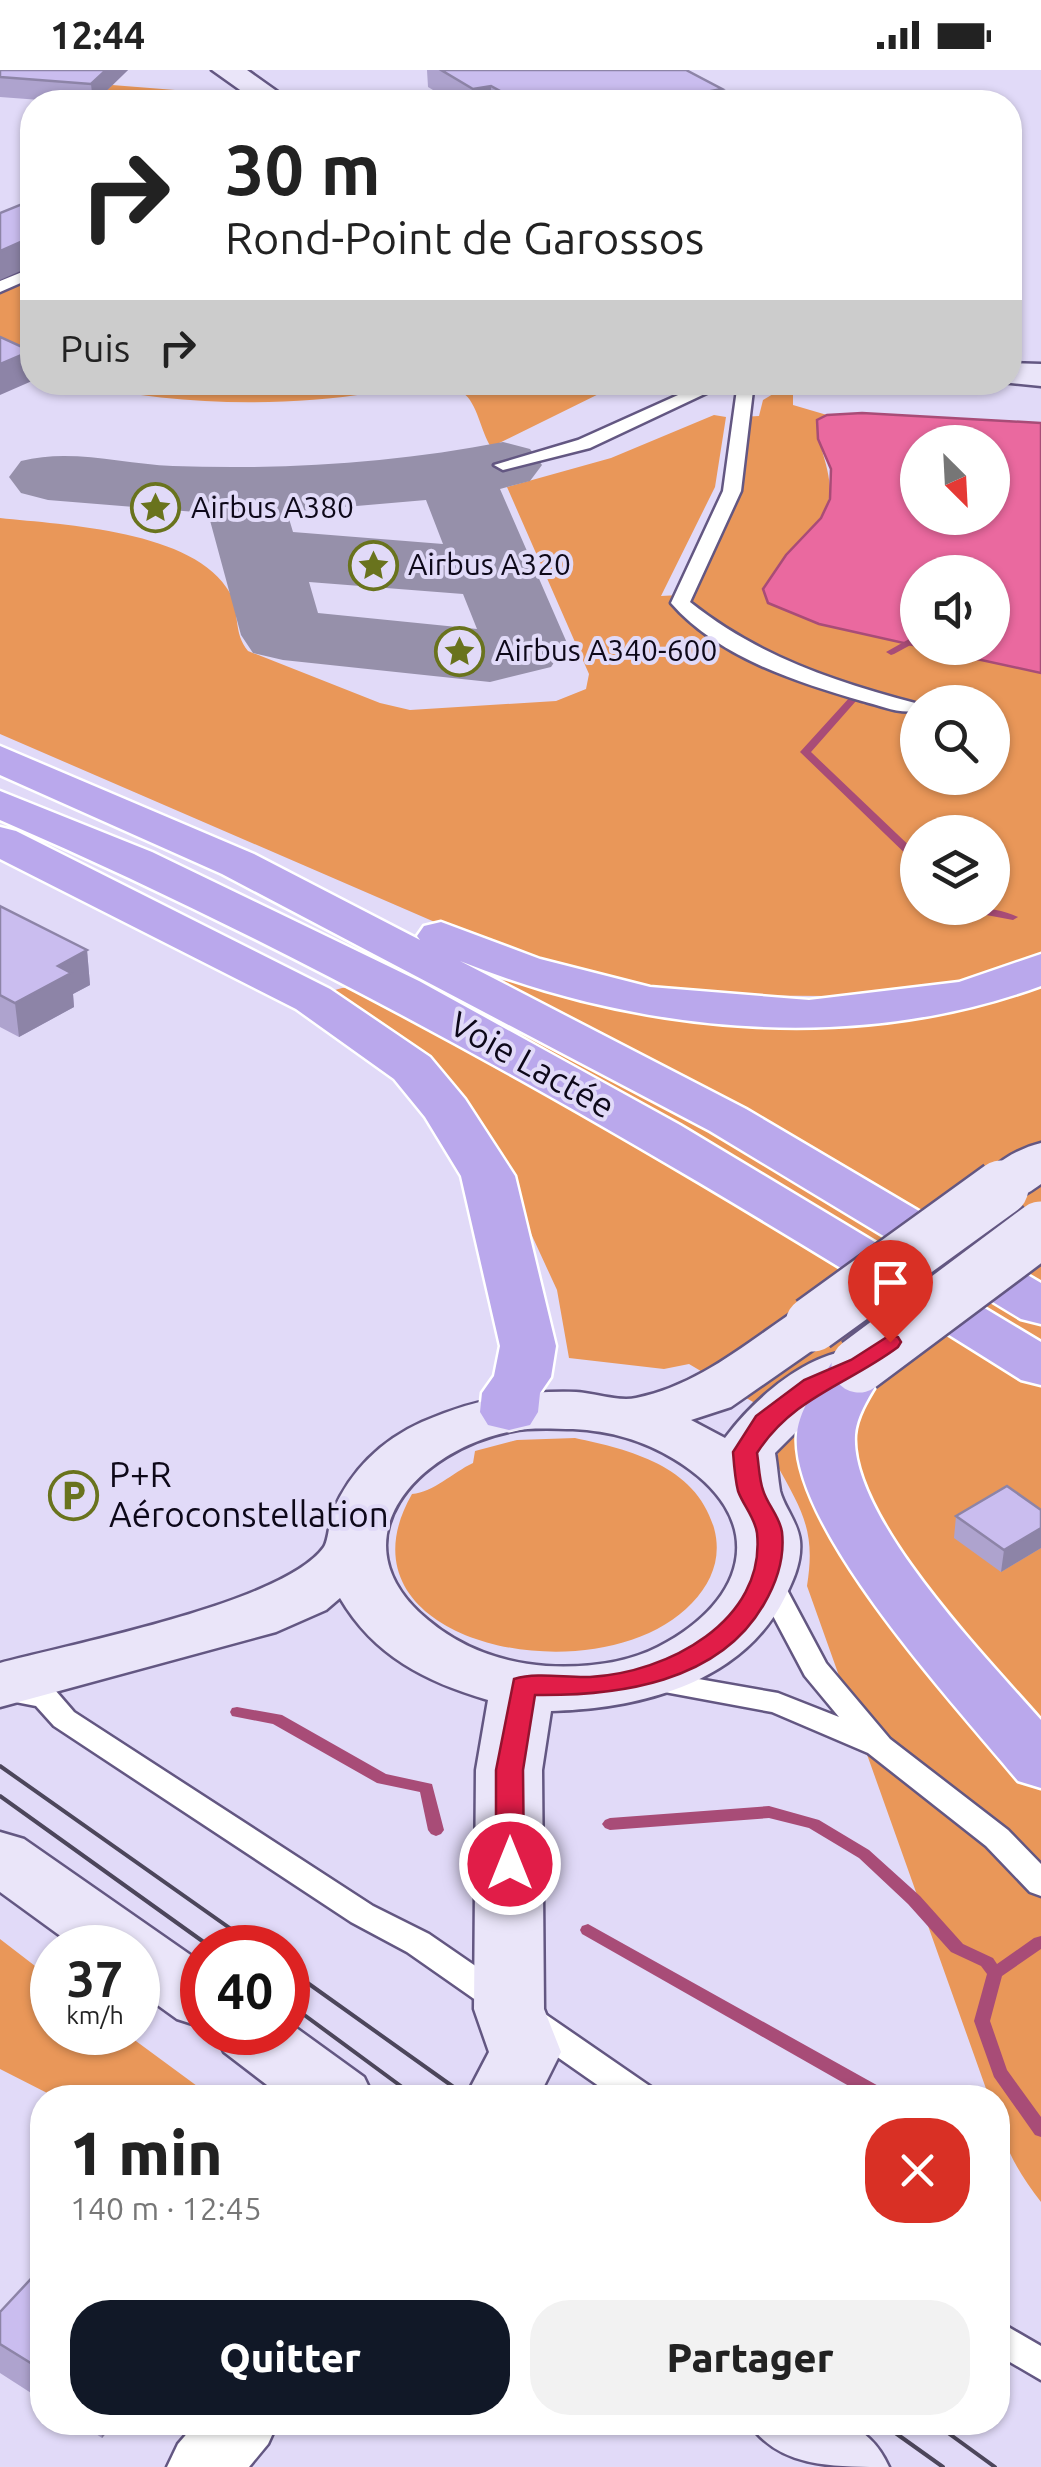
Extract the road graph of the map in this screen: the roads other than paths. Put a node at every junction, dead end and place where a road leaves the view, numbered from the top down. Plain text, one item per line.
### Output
1 (227, 70) edge
2 (258, 90) edge
3 (693, 395) edge
4 (743, 395) edge
5 (503, 465) dead end
6 (900, 704) edge
7 (0, 759) edge
8 (0, 804) edge
9 (0, 842) edge
10 (238, 864) junction
11 (1041, 969) edge
12 (1021, 1174) edge
13 (1041, 1229) edge
14 (1041, 1306) edge
15 (859, 1365) junction
16 (1041, 1368) edge
17 (509, 1412) junction
18 (632, 1419) junction
19 (750, 1490) junction
20 (354, 1554) junction
21 (766, 1578) junction
22 (638, 1678) junction
23 (523, 1686) junction
24 (0, 1687) edge
25 (880, 1748) junction
26 (1041, 1764) edge
27 (0, 1857) edge
28 (1041, 1884) edge
29 (96, 1925) edge
30 (509, 2009) junction
31 (279, 2055) edge
32 (320, 2085) edge
33 (508, 2085) edge
34 (623, 2085) edge
35 (1010, 2344) edge
36 (1041, 2365) edge
37 (231, 2435) edge
38 (806, 2435) edge
39 (204, 2467) edge
40 (849, 2467) edge

1 - 2 main road
3 - 5 lane
4 - 6 lane
7 - 10 highway, Voie Lactée
8 - 16 highway, Voie Lactée
9 - 17 highway
10 - 11 highway
10 - 14 highway, Voie Lactée
12 - 18 main road, bridge
13 - 15 main road, bridge
15 - 19 main road
15 - 26 highway
17 - 18 main road
17 - 20 main road
18 - 19 main road
19 - 21 main road
20 - 23 main road
20 - 24 main road
21 - 22 main road
21 - 25 lane
22 - 23 main road
22 - 25 lane
23 - 30 main road
24 - 30 lane
25 - 28 lane
27 - 29 main road
30 - 33 main road
30 - 34 lane
31 - 32 main road
35 - 36 lane
37 - 39 street
38 - 40 main road

